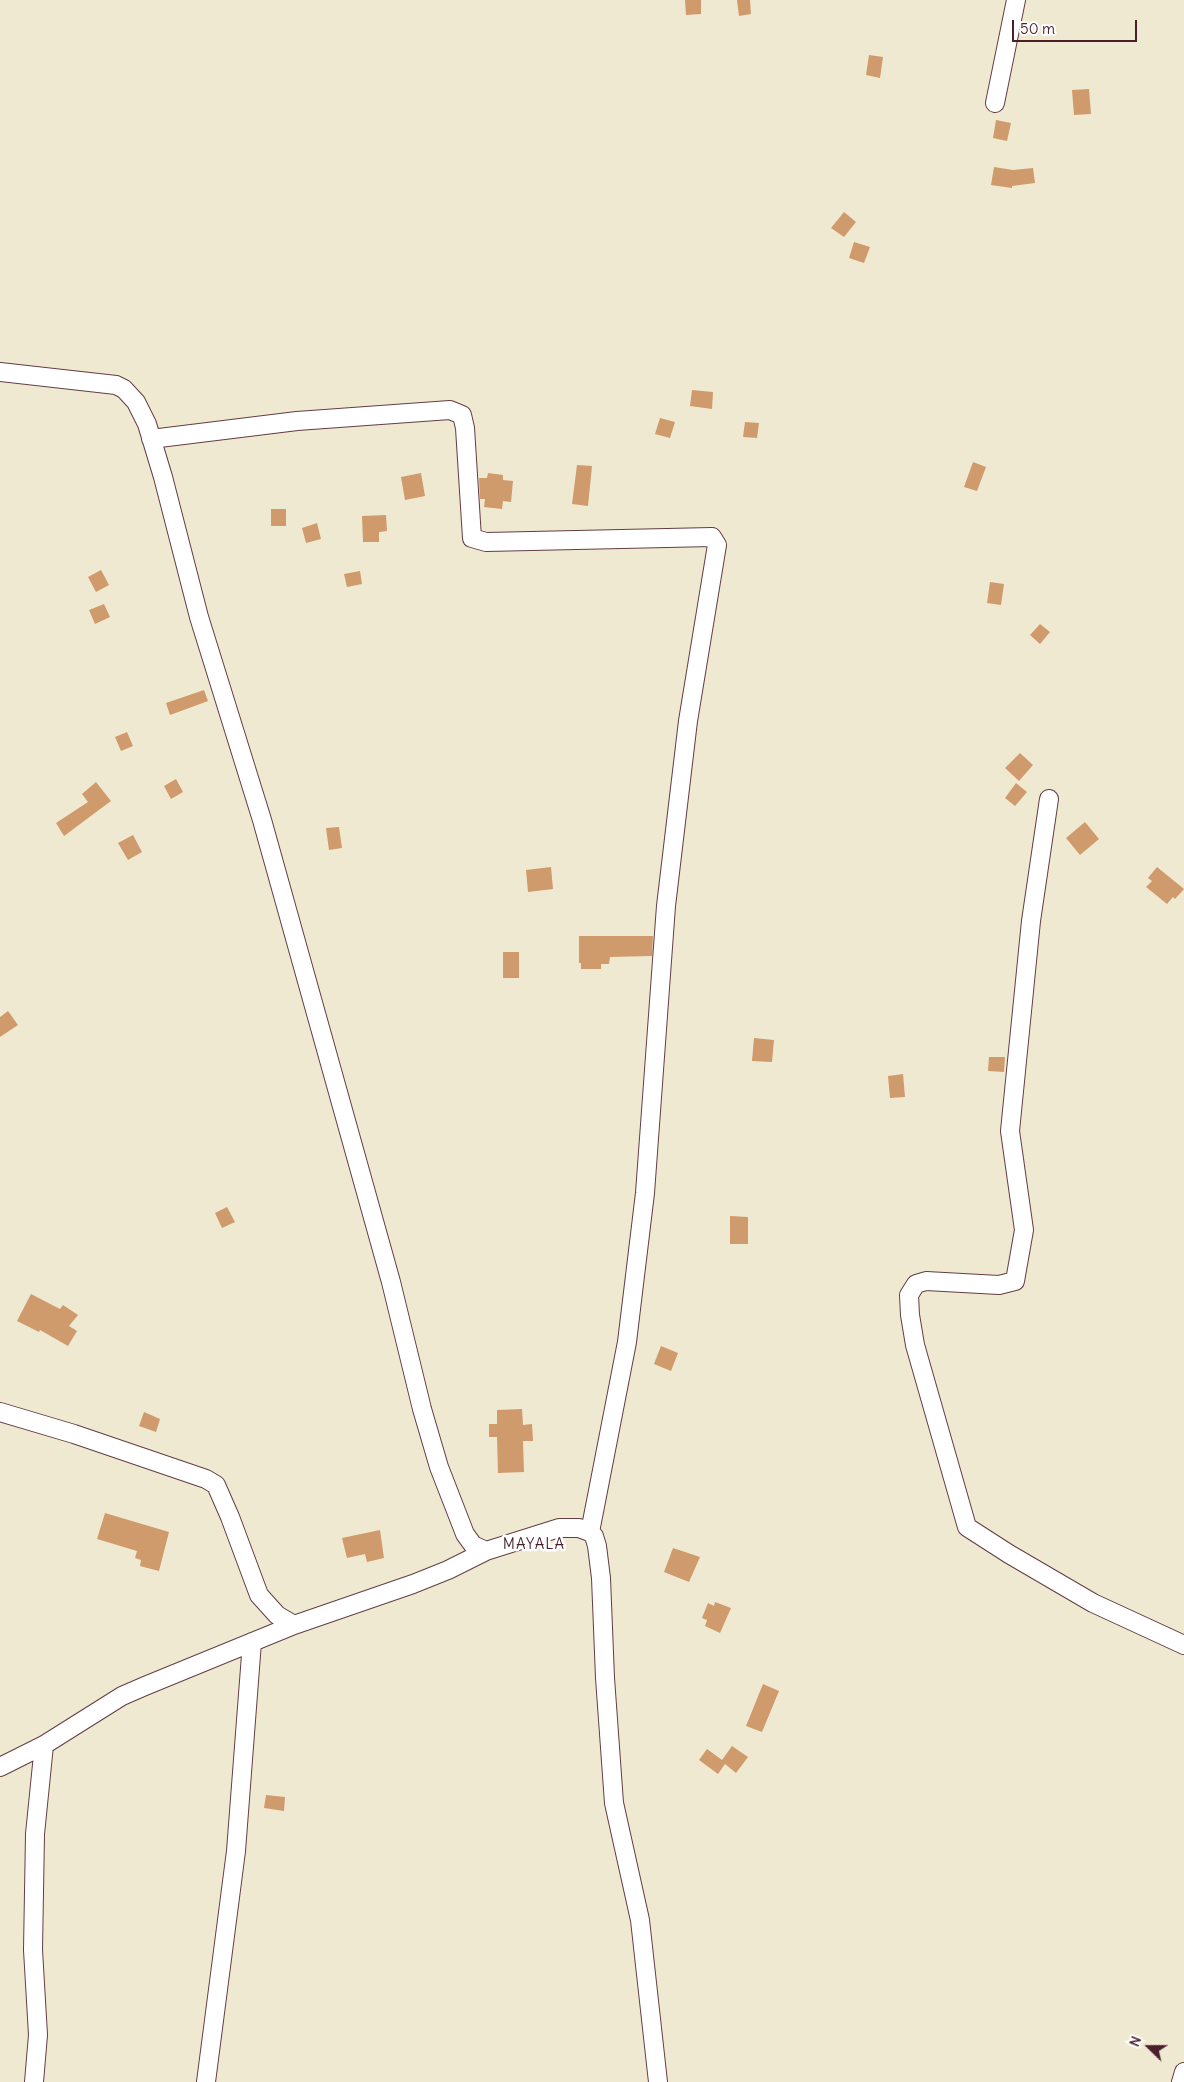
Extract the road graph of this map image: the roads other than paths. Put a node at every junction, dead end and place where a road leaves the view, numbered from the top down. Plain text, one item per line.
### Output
1 (1016, 0) edge
2 (995, 103) dead end
3 (0, 372) edge
4 (152, 439) junction
5 (1049, 799) dead end
6 (0, 1412) edge
7 (590, 1532) junction
8 (486, 1551) junction
9 (294, 1625) junction
10 (252, 1642) junction
11 (1184, 1644) edge
12 (44, 1745) junction
13 (0, 1768) edge
14 (1184, 2072) edge
15 (34, 2082) edge
16 (206, 2082) edge
17 (658, 2082) edge
18 (1181, 2082) edge

1 - 2 street
3 - 4 street
4 - 7 street
4 - 8 street
5 - 11 street
6 - 9 street
7 - 8 street
7 - 17 street
8 - 9 street
9 - 10 street
10 - 12 street
10 - 16 street
12 - 13 street
12 - 15 street
14 - 18 street

